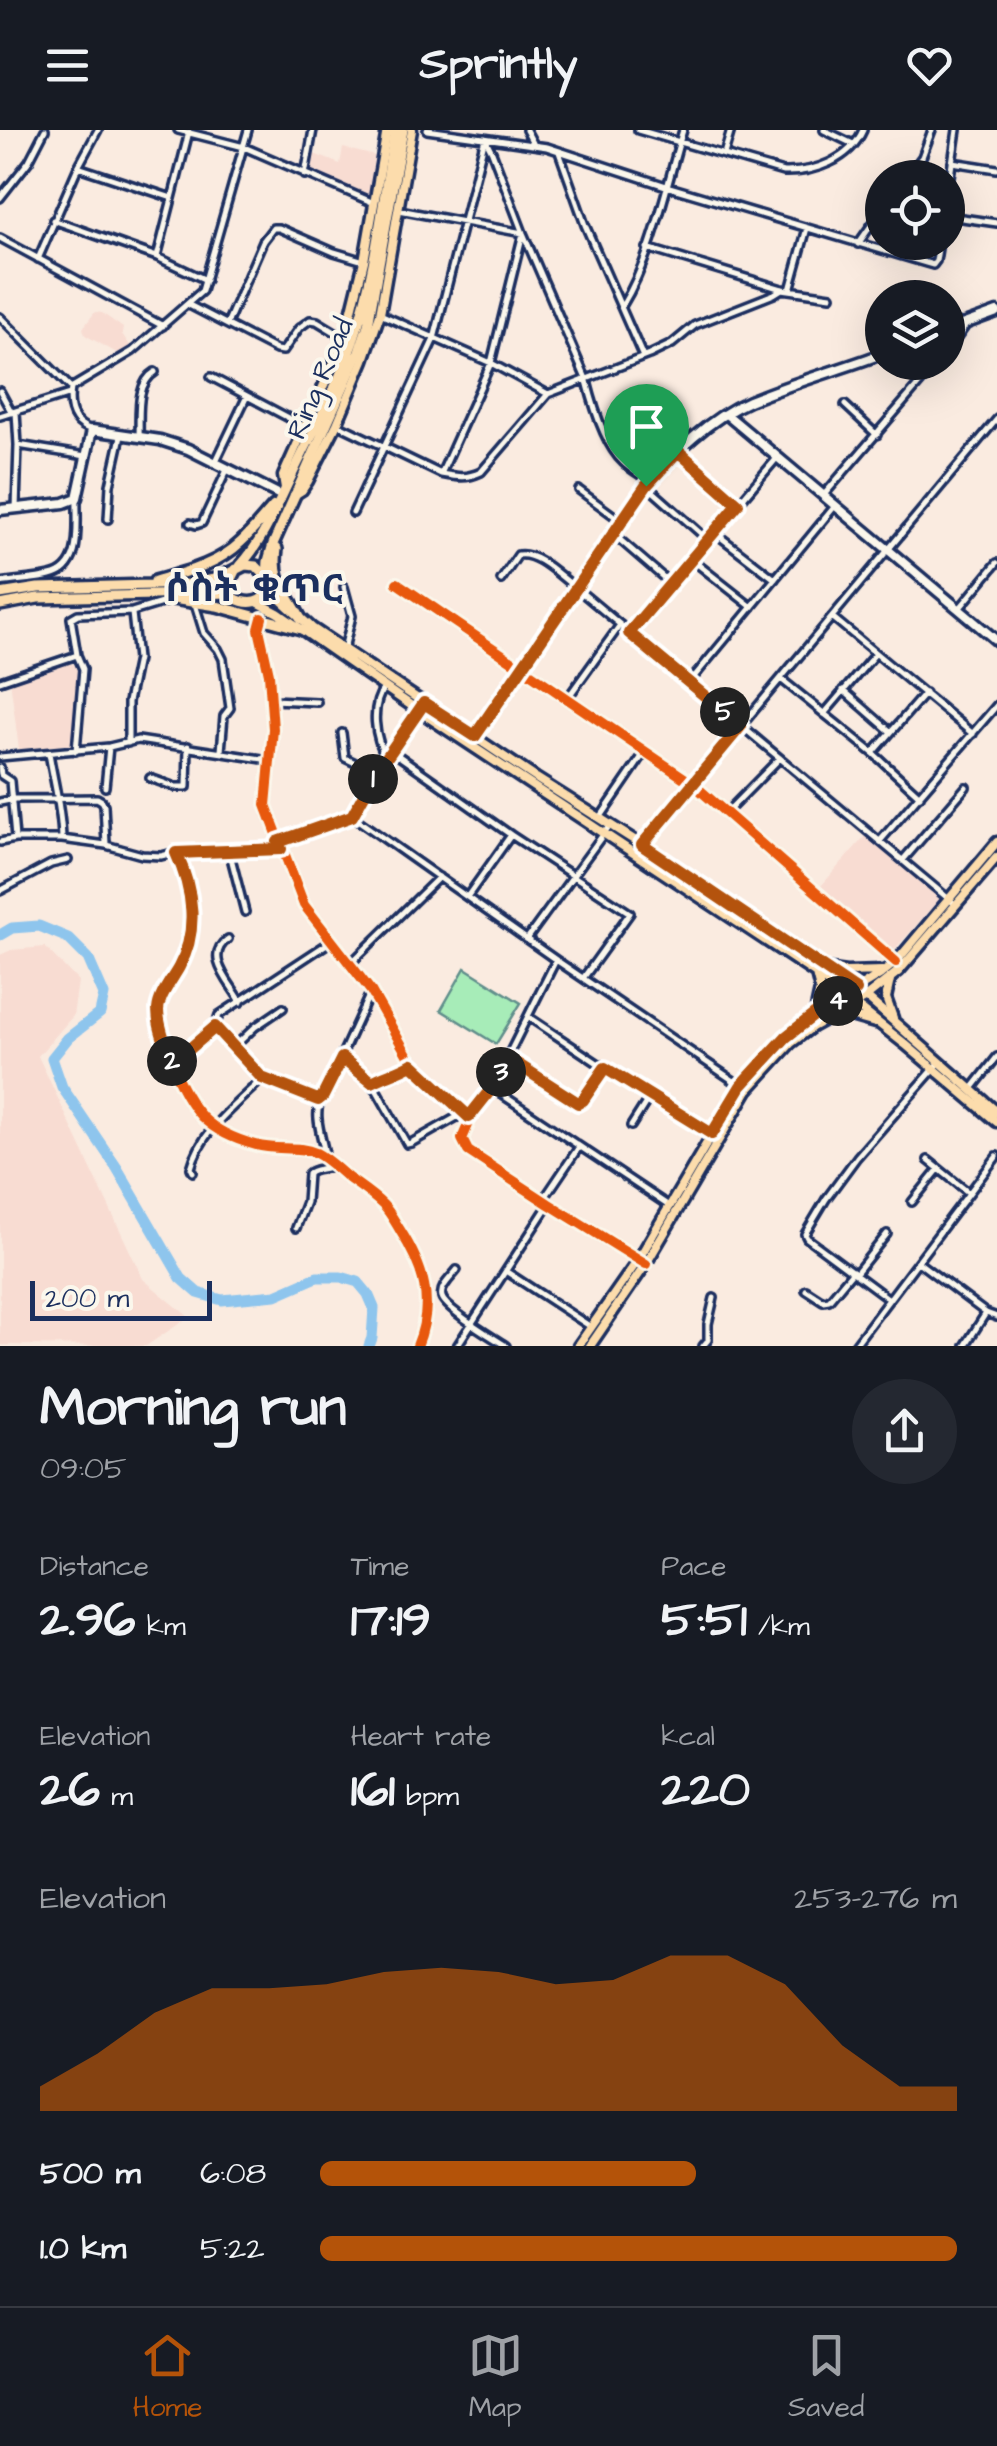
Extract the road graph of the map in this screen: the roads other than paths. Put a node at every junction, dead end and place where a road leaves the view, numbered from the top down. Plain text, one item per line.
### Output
1 (44, 130) edge
2 (98, 130) edge
3 (178, 130) edge
4 (248, 130) edge
5 (313, 130) edge
6 (387, 130) edge
7 (395, 130) edge
8 (403, 130) edge
9 (412, 130) edge
10 (427, 130) edge
11 (526, 130) edge
12 (638, 130) edge
13 (683, 130) edge
14 (732, 130) edge
15 (824, 130) edge
16 (864, 130) edge
17 (932, 130) edge
18 (957, 130) edge
19 (189, 132) edge
20 (485, 138) junction
21 (679, 142) junction
22 (533, 144) junction
23 (854, 145) junction
24 (244, 148) junction
25 (559, 152) junction
26 (724, 154) junction
27 (920, 160) edge
28 (952, 160) edge
29 (965, 164) edge
30 (78, 167) junction
31 (997, 169) edge
32 (305, 175) junction
33 (666, 186) junction
34 (0, 198) edge
35 (172, 198) junction
36 (374, 203) junction
37 (399, 210) junction
38 (965, 218) edge
39 (53, 220) junction
40 (465, 222) junction
41 (997, 223) edge
42 (807, 228) junction
43 (523, 233) junction
44 (865, 234) edge
45 (0, 238) edge
46 (858, 244) junction
47 (865, 246) edge
48 (647, 248) junction
49 (157, 257) junction
50 (38, 259) junction
51 (364, 261) junction
52 (206, 280) junction
53 (782, 289) junction
54 (790, 290) junction
55 (832, 296) dead end
56 (188, 305) junction
57 (622, 308) junction
58 (997, 312) edge
59 (380, 314) junction
60 (0, 317) edge
61 (968, 322) junction
62 (965, 323) edge
63 (227, 324) junction
64 (162, 326) junction
65 (965, 326) edge
66 (345, 338) junction
67 (434, 339) junction
68 (643, 357) junction
69 (865, 360) edge
70 (491, 363) junction
71 (155, 372) dead end
72 (211, 377) dead end
73 (923, 380) edge
74 (587, 381) junction
75 (71, 391) junction
76 (0, 392) edge
77 (548, 394) junction
78 (246, 396) junction
79 (845, 405) dead end
80 (14, 413) junction
81 (726, 414) junction
82 (0, 416) edge
83 (997, 419) edge
84 (337, 424) junction
85 (304, 426) junction
86 (92, 430) junction
87 (877, 435) junction
88 (121, 436) junction
89 (140, 437) junction
90 (18, 445) junction
91 (385, 446) junction
92 (678, 451) junction
93 (86, 456) junction
94 (777, 458) junction
95 (216, 461) junction
96 (228, 467) junction
97 (441, 474) junction
98 (648, 483) junction
99 (579, 490) dead end
100 (285, 495) junction
101 (824, 496) junction
102 (77, 498) junction
103 (738, 504) junction
104 (836, 506) junction
105 (16, 509) junction
106 (0, 510) edge
107 (353, 514) dead end
108 (108, 519) dead end
109 (621, 521) junction
110 (190, 523) dead end
111 (281, 525) junction
112 (714, 532) junction
113 (612, 533) junction
114 (708, 540) junction
115 (887, 551) junction
116 (692, 559) junction
117 (996, 566) edge
118 (238, 568) junction
119 (775, 579) junction
120 (500, 580) dead end
121 (0, 583) edge
122 (267, 583) junction
123 (398, 583) dead end
124 (671, 584) junction
125 (143, 585) junction
126 (344, 587) dead end
127 (574, 588) junction
128 (231, 593) junction
129 (0, 594) edge
130 (155, 596) junction
131 (175, 599) junction
132 (195, 602) junction
133 (257, 602) junction
134 (0, 605) edge
135 (752, 607) junction
136 (959, 609) junction
137 (132, 612) junction
138 (832, 617) junction
139 (262, 618) junction
140 (301, 624) junction
141 (620, 625) junction
142 (629, 633) junction
143 (997, 641) edge
144 (344, 649) junction
145 (875, 654) junction
146 (77, 655) junction
147 (522, 669) junction
148 (781, 678) junction
149 (0, 681) edge
150 (689, 682) junction
151 (384, 686) junction
152 (843, 690) junction
153 (925, 693) junction
154 (567, 699) junction
155 (272, 700) junction
156 (317, 702) dead end
157 (997, 705) edge
158 (422, 707) junction
159 (824, 714) junction
160 (741, 726) junction
161 (892, 732) junction
162 (342, 734) dead end
163 (973, 734) junction
164 (475, 736) junction
165 (128, 743) junction
166 (188, 746) junction
167 (109, 747) junction
168 (76, 751) junction
169 (221, 751) junction
170 (392, 751) junction
171 (645, 752) junction
172 (49, 753) junction
173 (873, 754) junction
174 (0, 757) edge
175 (387, 758) junction
176 (780, 758) junction
177 (269, 760) junction
178 (0, 767) edge
179 (376, 773) junction
180 (150, 778) dead end
181 (693, 784) junction
182 (105, 787) dead end
183 (966, 787) dead end
184 (920, 796) junction
185 (60, 799) junction
186 (11, 800) junction
187 (0, 802) edge
188 (726, 814) junction
189 (352, 816) junction
190 (600, 818) junction
191 (610, 825) junction
192 (604, 834) junction
193 (511, 835) junction
194 (15, 839) junction
195 (62, 839) junction
196 (880, 841) junction
197 (0, 842) edge
198 (997, 842) edge
199 (106, 845) junction
200 (279, 845) junction
201 (642, 845) junction
202 (230, 850) junction
203 (176, 853) junction
204 (68, 860) dead end
205 (903, 860) junction
206 (996, 861) edge
207 (572, 876) junction
208 (439, 877) junction
209 (0, 891) edge
210 (467, 897) junction
211 (953, 902) junction
212 (245, 912) dead end
213 (228, 939) dead end
214 (527, 940) junction
215 (330, 942) junction
216 (556, 960) junction
217 (896, 962) junction
218 (350, 964) junction
219 (827, 969) junction
220 (816, 974) junction
221 (888, 975) junction
222 (583, 978) junction
223 (856, 990) junction
224 (372, 991) junction
225 (843, 994) junction
226 (866, 997) junction
227 (241, 1002) junction
228 (855, 1004) junction
229 (283, 1008) dead end
230 (814, 1015) junction
231 (830, 1017) junction
232 (530, 1018) junction
233 (896, 1025) junction
234 (881, 1026) junction
235 (215, 1027) junction
236 (234, 1047) junction
237 (997, 1057) edge
238 (342, 1058) junction
239 (508, 1058) junction
240 (172, 1064) junction
241 (412, 1064) junction
242 (937, 1065) junction
243 (605, 1068) junction
244 (262, 1078) junction
245 (372, 1082) junction
246 (741, 1086) junction
247 (492, 1088) junction
248 (968, 1092) junction
249 (650, 1096) junction
250 (318, 1100) junction
251 (997, 1112) edge
252 (466, 1115) junction
253 (997, 1122) edge
254 (214, 1126) junction
255 (631, 1126) dead end
256 (712, 1134) junction
257 (579, 1147) junction
258 (997, 1156) edge
259 (326, 1159) junction
260 (928, 1160) dead end
261 (332, 1165) junction
262 (939, 1169) junction
263 (193, 1172) dead end
264 (969, 1192) junction
265 (548, 1193) dead end
266 (912, 1202) dead end
267 (548, 1204) junction
268 (669, 1206) junction
269 (296, 1228) dead end
270 (887, 1234) dead end
271 (642, 1262) junction
272 (918, 1262) junction
273 (457, 1270) dead end
274 (506, 1272) junction
275 (854, 1272) junction
276 (806, 1290) dead end
277 (714, 1298) dead end
278 (889, 1299) junction
279 (986, 1313) junction
280 (997, 1317) edge
281 (472, 1324) junction
282 (590, 1328) junction
283 (417, 1346) edge
284 (458, 1346) edge
285 (506, 1346) edge
286 (578, 1346) edge
287 (590, 1346) edge
288 (702, 1346) edge
289 (854, 1346) edge
290 (966, 1346) edge

1 - 34 street
2 - 30 street
3 - 19 street
4 - 24 street
5 - 32 street
6 - 36 main road
7 - 100 highway, Ring Road
8 - 100 highway, Ring Road
9 - 37 main road
10 - 20 street
11 - 22 street
12 - 21 street
13 - 21 street
14 - 26 street
15 - 23 street
16 - 23 street
17 - 27 street
18 - 28 street
19 - 24 street
19 - 35 street
20 - 22 street
20 - 40 street
20 - 43 street
21 - 26 street
21 - 33 street
22 - 25 street
23 - 26 street
24 - 32 street
24 - 52 street
25 - 33 street
25 - 57 street
29 - 31 street
30 - 35 street
30 - 39 street
32 - 36 street
33 - 42 street
33 - 48 street
35 - 49 street
36 - 51 main road
37 - 40 street
37 - 59 main road
38 - 41 street
39 - 49 street
39 - 50 street
40 - 43 street
40 - 67 street
42 - 46 street
42 - 54 street
43 - 70 street
43 - 74 street
44 - 46 street
45 - 50 street
46 - 47 street
48 - 53 street
48 - 57 street
49 - 52 street
50 - 64 street
51 - 63 street
51 - 66 main road
52 - 56 street
53 - 54 street
53 - 68 street
54 - 55 street
56 - 63 street
56 - 64 street
57 - 68 street
58 - 61 street
59 - 67 street
59 - 84 main road
60 - 75 street
61 - 62 street
61 - 65 street
63 - 66 street
64 - 75 street
66 - 85 main road
67 - 70 street
67 - 91 street
68 - 74 street
69 - 81 street
70 - 77 street
70 - 97 street
71 - 89 street
72 - 78 street
73 - 87 street
74 - 77 street
74 - 98 street
75 - 80 street
75 - 86 street
76 - 80 street
77 - 97 street
78 - 85 street
78 - 95 street
79 - 87 street
80 - 82 street
80 - 90 street
81 - 92 street
81 - 94 street
83 - 115 street
84 - 91 street
84 - 100 main road
85 - 100 main road
86 - 88 street
86 - 93 street
87 - 101 street
88 - 89 street
88 - 108 street
89 - 95 street
90 - 93 street
90 - 105 street
91 - 97 street
91 - 107 street
92 - 98 street
92 - 103 street
93 - 102 street
94 - 101 street
94 - 103 street
95 - 96 street
96 - 100 street
96 - 110 street
98 - 109 street
98 - 114 street
99 - 109 street
100 - 111 highway, Ring Road
100 - 118 highway, Ring Road
100 - 125 highway
101 - 104 street
102 - 105 street
102 - 121 street
103 - 112 street
104 - 115 street
104 - 119 street
105 - 106 street
109 - 113 street
111 - 122 highway, Ring Road
111 - 140 highway
112 - 114 street
112 - 119 street
113 - 124 street
113 - 127 street
114 - 116 street
115 - 136 street
115 - 138 street
116 - 124 street
116 - 135 street
117 - 136 street
118 - 122 highway
118 - 125 highway
118 - 128 highway
119 - 135 street
120 - 127 street
122 - 133 highway
122 - 140 main road
123 - 147 street
124 - 142 street
125 - 129 highway
126 - 144 street
127 - 141 street
127 - 147 street
128 - 130 highway
128 - 133 highway
130 - 131 highway
130 - 134 highway
131 - 132 highway
131 - 137 street
132 - 139 highway
132 - 169 street
133 - 140 main road
135 - 150 street
136 - 143 street
137 - 146 street
137 - 165 street
138 - 145 street
138 - 148 street
139 - 140 highway
139 - 155 street
140 - 144 main road
140 - 151 main road
141 - 142 street
141 - 154 street
142 - 150 street
144 - 158 main road
145 - 152 street
145 - 153 street
146 - 149 street
146 - 168 street
147 - 154 street
147 - 164 street
148 - 159 street
148 - 160 street
150 - 160 street
151 - 158 main road
151 - 175 street
152 - 159 street
152 - 161 street
153 - 161 street
153 - 163 street
154 - 171 street
155 - 156 street
155 - 177 street
157 - 163 street
158 - 164 main road
158 - 170 street
158 - 192 main road
159 - 173 street
160 - 176 street
160 - 181 street
161 - 173 street
162 - 179 street
163 - 184 street
164 - 190 main road
165 - 166 street
165 - 167 street
166 - 169 street
166 - 180 street
167 - 168 street
167 - 182 street
168 - 172 street
169 - 177 street
170 - 175 street
170 - 193 street
171 - 181 street
171 - 190 street
172 - 174 street
172 - 185 street
173 - 184 street
175 - 179 street
176 - 188 street
176 - 196 street
177 - 200 street
178 - 186 street
179 - 189 street
181 - 188 street
181 - 201 street
183 - 205 street
184 - 196 street
185 - 186 street
185 - 195 street
185 - 199 street
186 - 187 street
186 - 194 street
188 - 217 street
189 - 200 street
189 - 208 street
190 - 191 main road
191 - 192 street
191 - 201 main road
192 - 207 street
192 - 220 main road
193 - 207 street
193 - 210 street
194 - 195 street
194 - 197 street
195 - 199 street
196 - 205 street
198 - 211 main road
199 - 203 street
200 - 202 street
200 - 215 street
201 - 219 main road
202 - 203 street
202 - 212 street
203 - 240 street
204 - 209 street
205 - 211 street
206 - 211 main road
207 - 214 street
207 - 222 street
208 - 210 street
208 - 218 street
210 - 214 street
211 - 217 main road
211 - 221 main road
213 - 227 street
214 - 216 street
215 - 218 street
215 - 227 street
216 - 222 street
216 - 232 street
217 - 221 main road
218 - 224 street
219 - 221 main road
219 - 223 main road
220 - 225 main road
220 - 230 main road
221 - 223 main road
221 - 226 main road
221 - 233 main road
222 - 246 street
223 - 225 main road
223 - 226 main road
224 - 238 street
224 - 241 street
225 - 228 main road
225 - 230 main road
226 - 228 main road
226 - 233 main road
227 - 235 street
228 - 231 main road
228 - 234 main road
229 - 236 street
230 - 246 main road
231 - 234 main road
231 - 271 main road
232 - 239 street
232 - 243 street
233 - 242 main road
234 - 242 main road
235 - 236 street
235 - 240 street
236 - 244 street
237 - 248 street
238 - 245 street
238 - 250 street
239 - 243 street
239 - 247 street
240 - 254 street
241 - 245 street
241 - 252 street
242 - 248 main road
242 - 275 street
243 - 249 street
244 - 250 street
244 - 254 street
245 - 252 street
246 - 256 main road
247 - 252 street
247 - 257 street
248 - 251 main road
248 - 253 main road
249 - 255 street
249 - 256 street
250 - 259 street
252 - 267 street
254 - 259 street
254 - 263 street
256 - 268 main road
257 - 265 street
257 - 268 street
258 - 264 street
259 - 261 street
260 - 262 street
261 - 269 street
261 - 283 street
262 - 264 street
262 - 266 street
264 - 272 street
267 - 271 street
267 - 274 street
268 - 271 main road
270 - 275 street
271 - 282 main road
271 - 287 main road
272 - 278 street
272 - 279 street
273 - 281 street
274 - 281 street
274 - 282 street
275 - 276 street
275 - 278 street
277 - 288 street
278 - 289 street
279 - 280 street
279 - 290 street
281 - 284 street
281 - 285 street
282 - 286 main road

